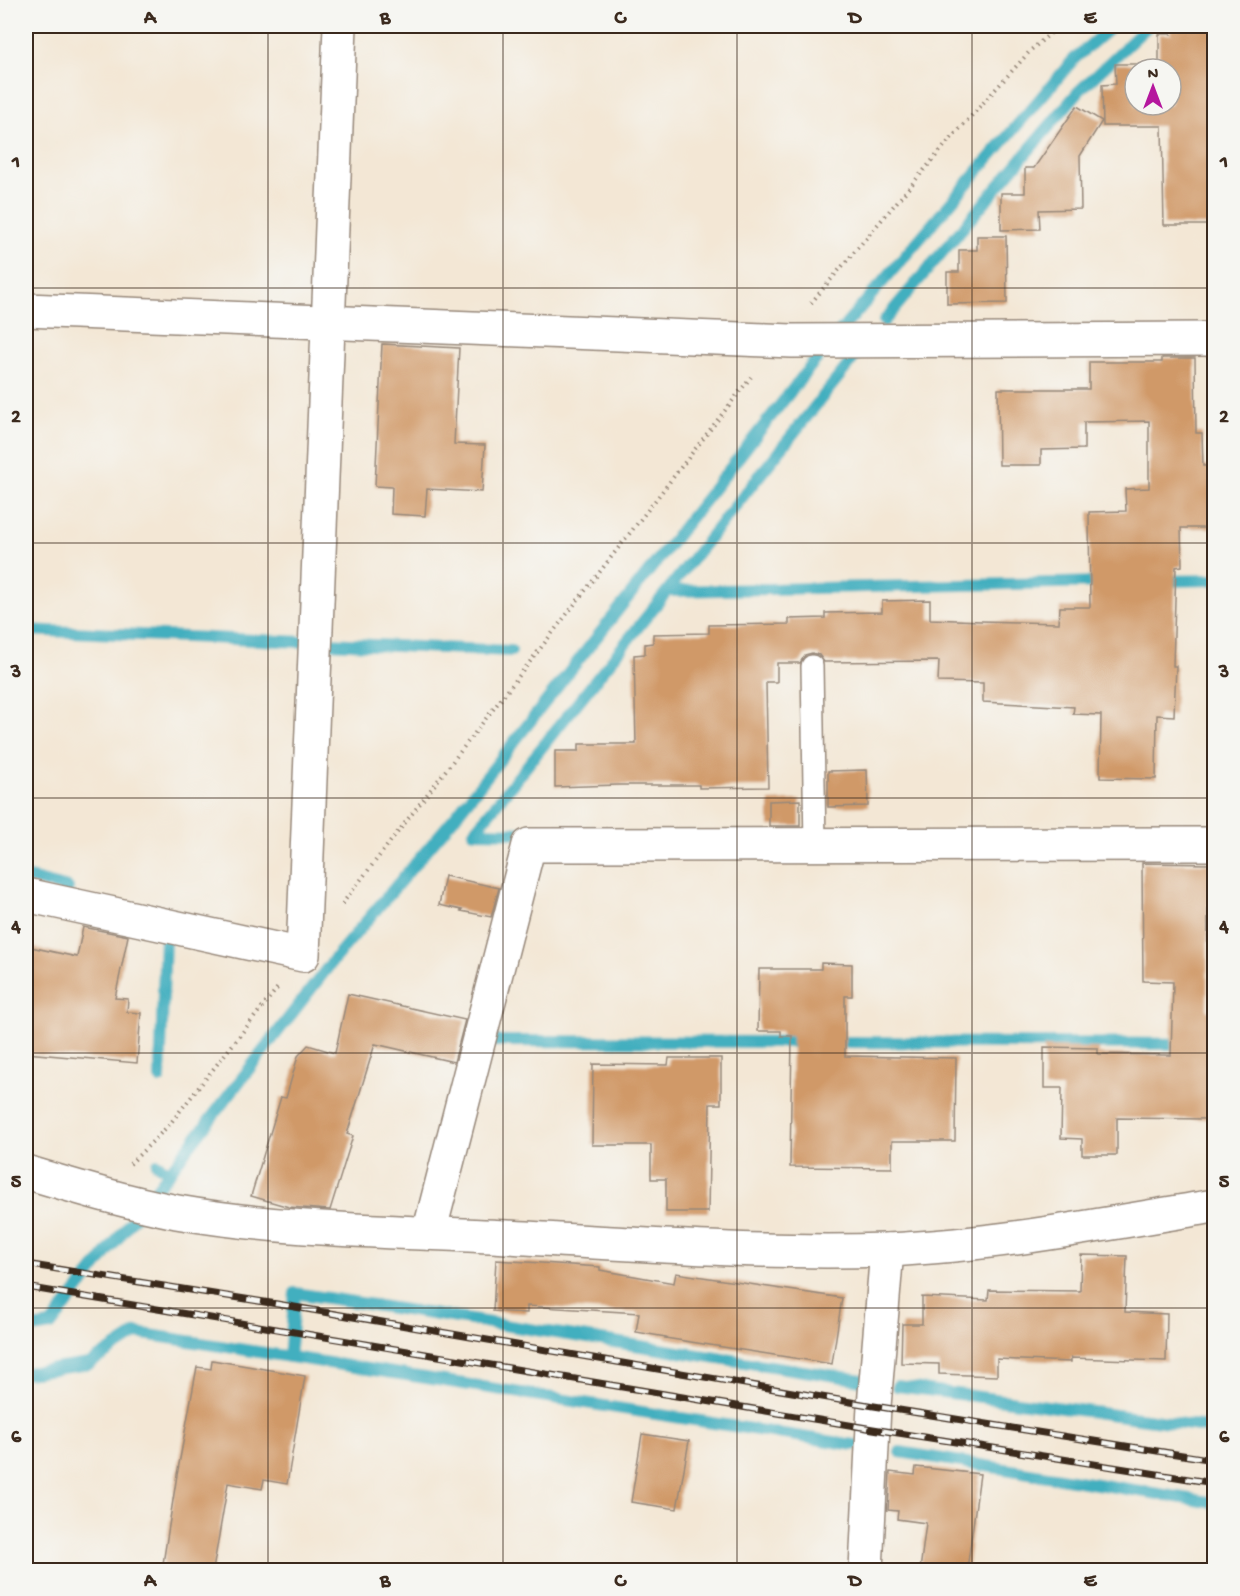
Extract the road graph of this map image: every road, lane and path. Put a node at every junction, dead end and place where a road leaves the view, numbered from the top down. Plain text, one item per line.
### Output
1 (340, 26) edge
2 (1059, 26) edge
3 (26, 310) edge
4 (329, 321) junction
5 (1215, 339) edge
6 (786, 340) junction
7 (812, 666) dead end
8 (1215, 844) edge
9 (814, 845) junction
10 (26, 895) edge
11 (339, 908) dead end
12 (303, 955) junction
13 (26, 1172) edge
14 (106, 1195) junction
15 (1215, 1206) edge
16 (429, 1233) junction
17 (887, 1250) junction
18 (866, 1570) edge

1 - 4 street
2 - 6 path
3 - 4 street
4 - 6 street
4 - 12 street
5 - 6 street
6 - 11 path
7 - 9 lane
8 - 9 street
9 - 16 street
10 - 12 street
12 - 14 path
13 - 14 street
14 - 16 street
15 - 17 street
16 - 17 street
17 - 18 street

